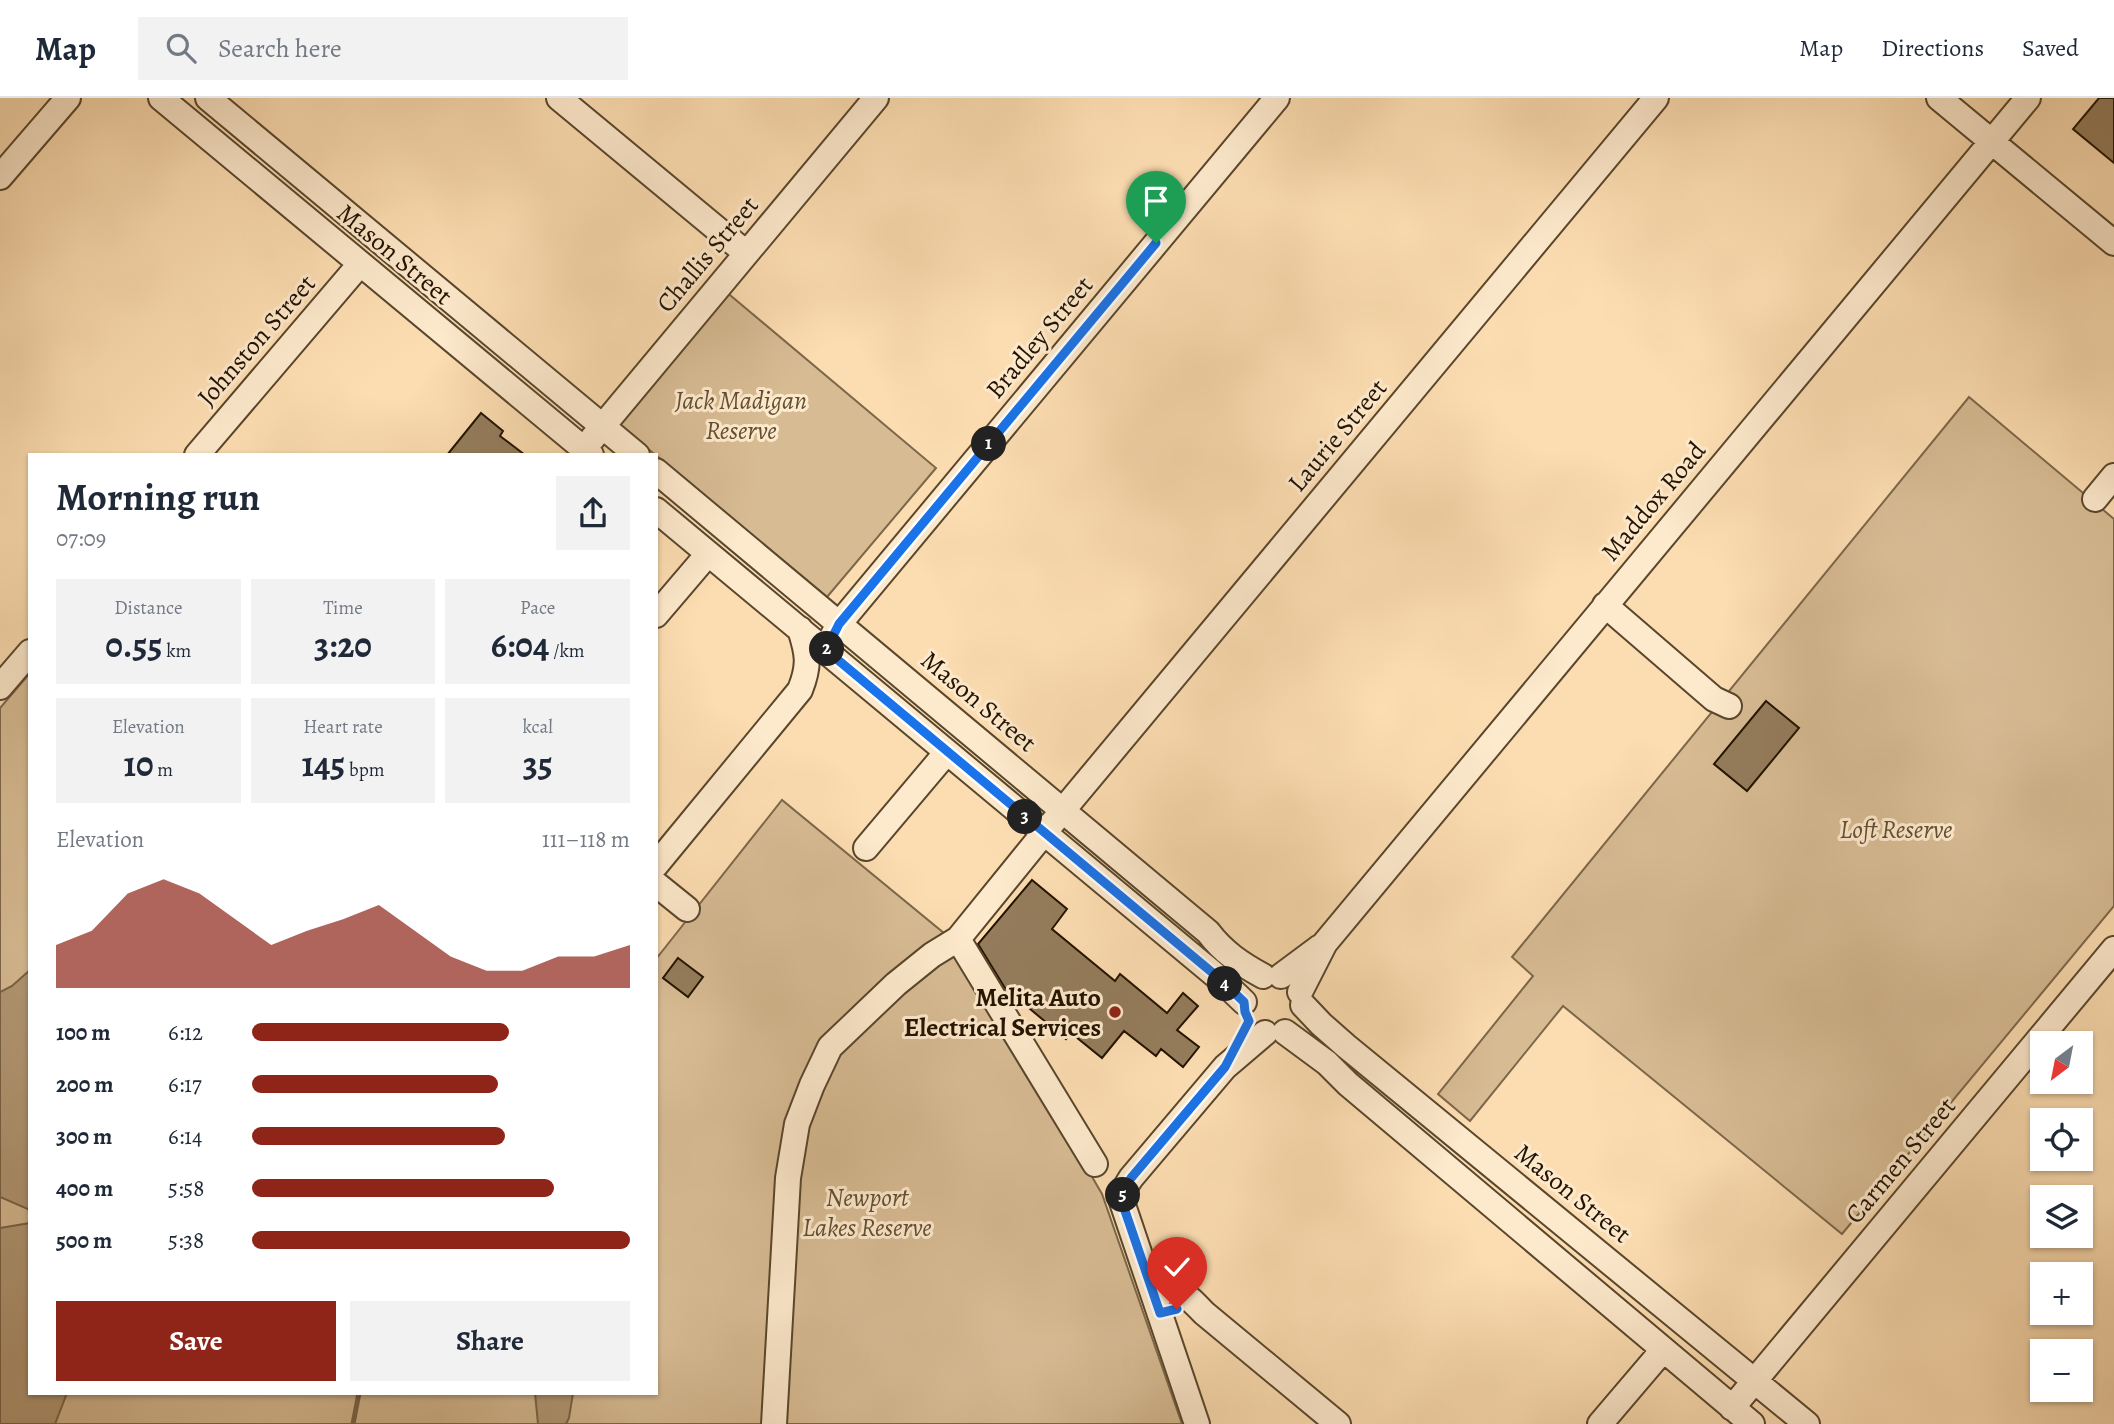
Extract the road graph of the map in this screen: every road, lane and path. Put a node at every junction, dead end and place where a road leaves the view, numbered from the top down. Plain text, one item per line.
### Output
1 (68, 98) edge
2 (161, 98) edge
3 (208, 98) edge
4 (559, 98) edge
5 (876, 98) edge
6 (1277, 98) edge
7 (1656, 98) edge
8 (1939, 98) edge
9 (2028, 98) edge
10 (1992, 141) junction
11 (0, 177) edge
12 (2114, 243) edge
13 (746, 253) junction
14 (360, 264) junction
15 (603, 426) junction
16 (588, 452) edge
17 (199, 453) edge
18 (635, 453) edge
19 (658, 473) edge
20 (2114, 476) edge
21 (2095, 499) dead end
22 (658, 512) edge
23 (708, 554) junction
24 (1605, 605) junction
25 (658, 613) edge
26 (839, 624) junction
27 (800, 629) junction
28 (826, 650) junction
29 (28, 654) edge
30 (1, 684) edge
31 (1729, 706) dead end
32 (947, 752) junction
33 (1064, 810) junction
34 (1044, 833) junction
35 (866, 848) dead end
36 (658, 863) edge
37 (658, 886) edge
38 (687, 909) dead end
39 (958, 939) junction
40 (1325, 943) junction
41 (2114, 949) edge
42 (1272, 976) junction
43 (1302, 999) junction
44 (1260, 1022) junction
45 (1094, 1164) dead end
46 (1156, 1301) junction
47 (1663, 1350) junction
48 (1755, 1381) junction
49 (1732, 1408) junction
50 (774, 1424) edge
51 (1197, 1424) edge
52 (1338, 1424) edge
53 (1600, 1424) edge
54 (1752, 1424) edge
55 (1807, 1424) edge

1 - 11 street
2 - 14 street, Mason Street
3 - 15 street, Mason Street
4 - 13 street
5 - 13 street, Challis Street
6 - 26 street, Bradley Street
7 - 33 street, Laurie Street
8 - 10 street
9 - 10 street, Maddox Road
10 - 12 street
10 - 24 street, Maddox Road
13 - 15 street, Challis Street
14 - 16 street, Mason Street
14 - 17 street, Johnston Street
15 - 16 street, Challis Street
15 - 18 street, Mason Street
19 - 26 street, Mason Street
20 - 21 street
22 - 23 street
23 - 25 street
23 - 27 street
24 - 31 street
24 - 40 street, Maddox Road
26 - 28 street, Bradley Street
26 - 33 street, Mason Street
27 - 28 street
27 - 36 street
28 - 32 street
29 - 30 street
32 - 34 street
32 - 35 street
33 - 34 street, Laurie Street
33 - 42 street, Mason Street
34 - 39 street, Laurie Street
34 - 44 street
37 - 38 street
39 - 45 street
39 - 50 street, Laurie Street
40 - 42 street, Maddox Road
40 - 43 street, Maddox Road
41 - 48 street, Carmen Street
42 - 43 street
42 - 44 street
43 - 44 street
43 - 48 street, Mason Street
44 - 46 street
44 - 47 street
46 - 51 street
46 - 52 street
47 - 49 street
47 - 53 street
48 - 49 street, Carmen Street
48 - 55 street, Mason Street
49 - 54 street

